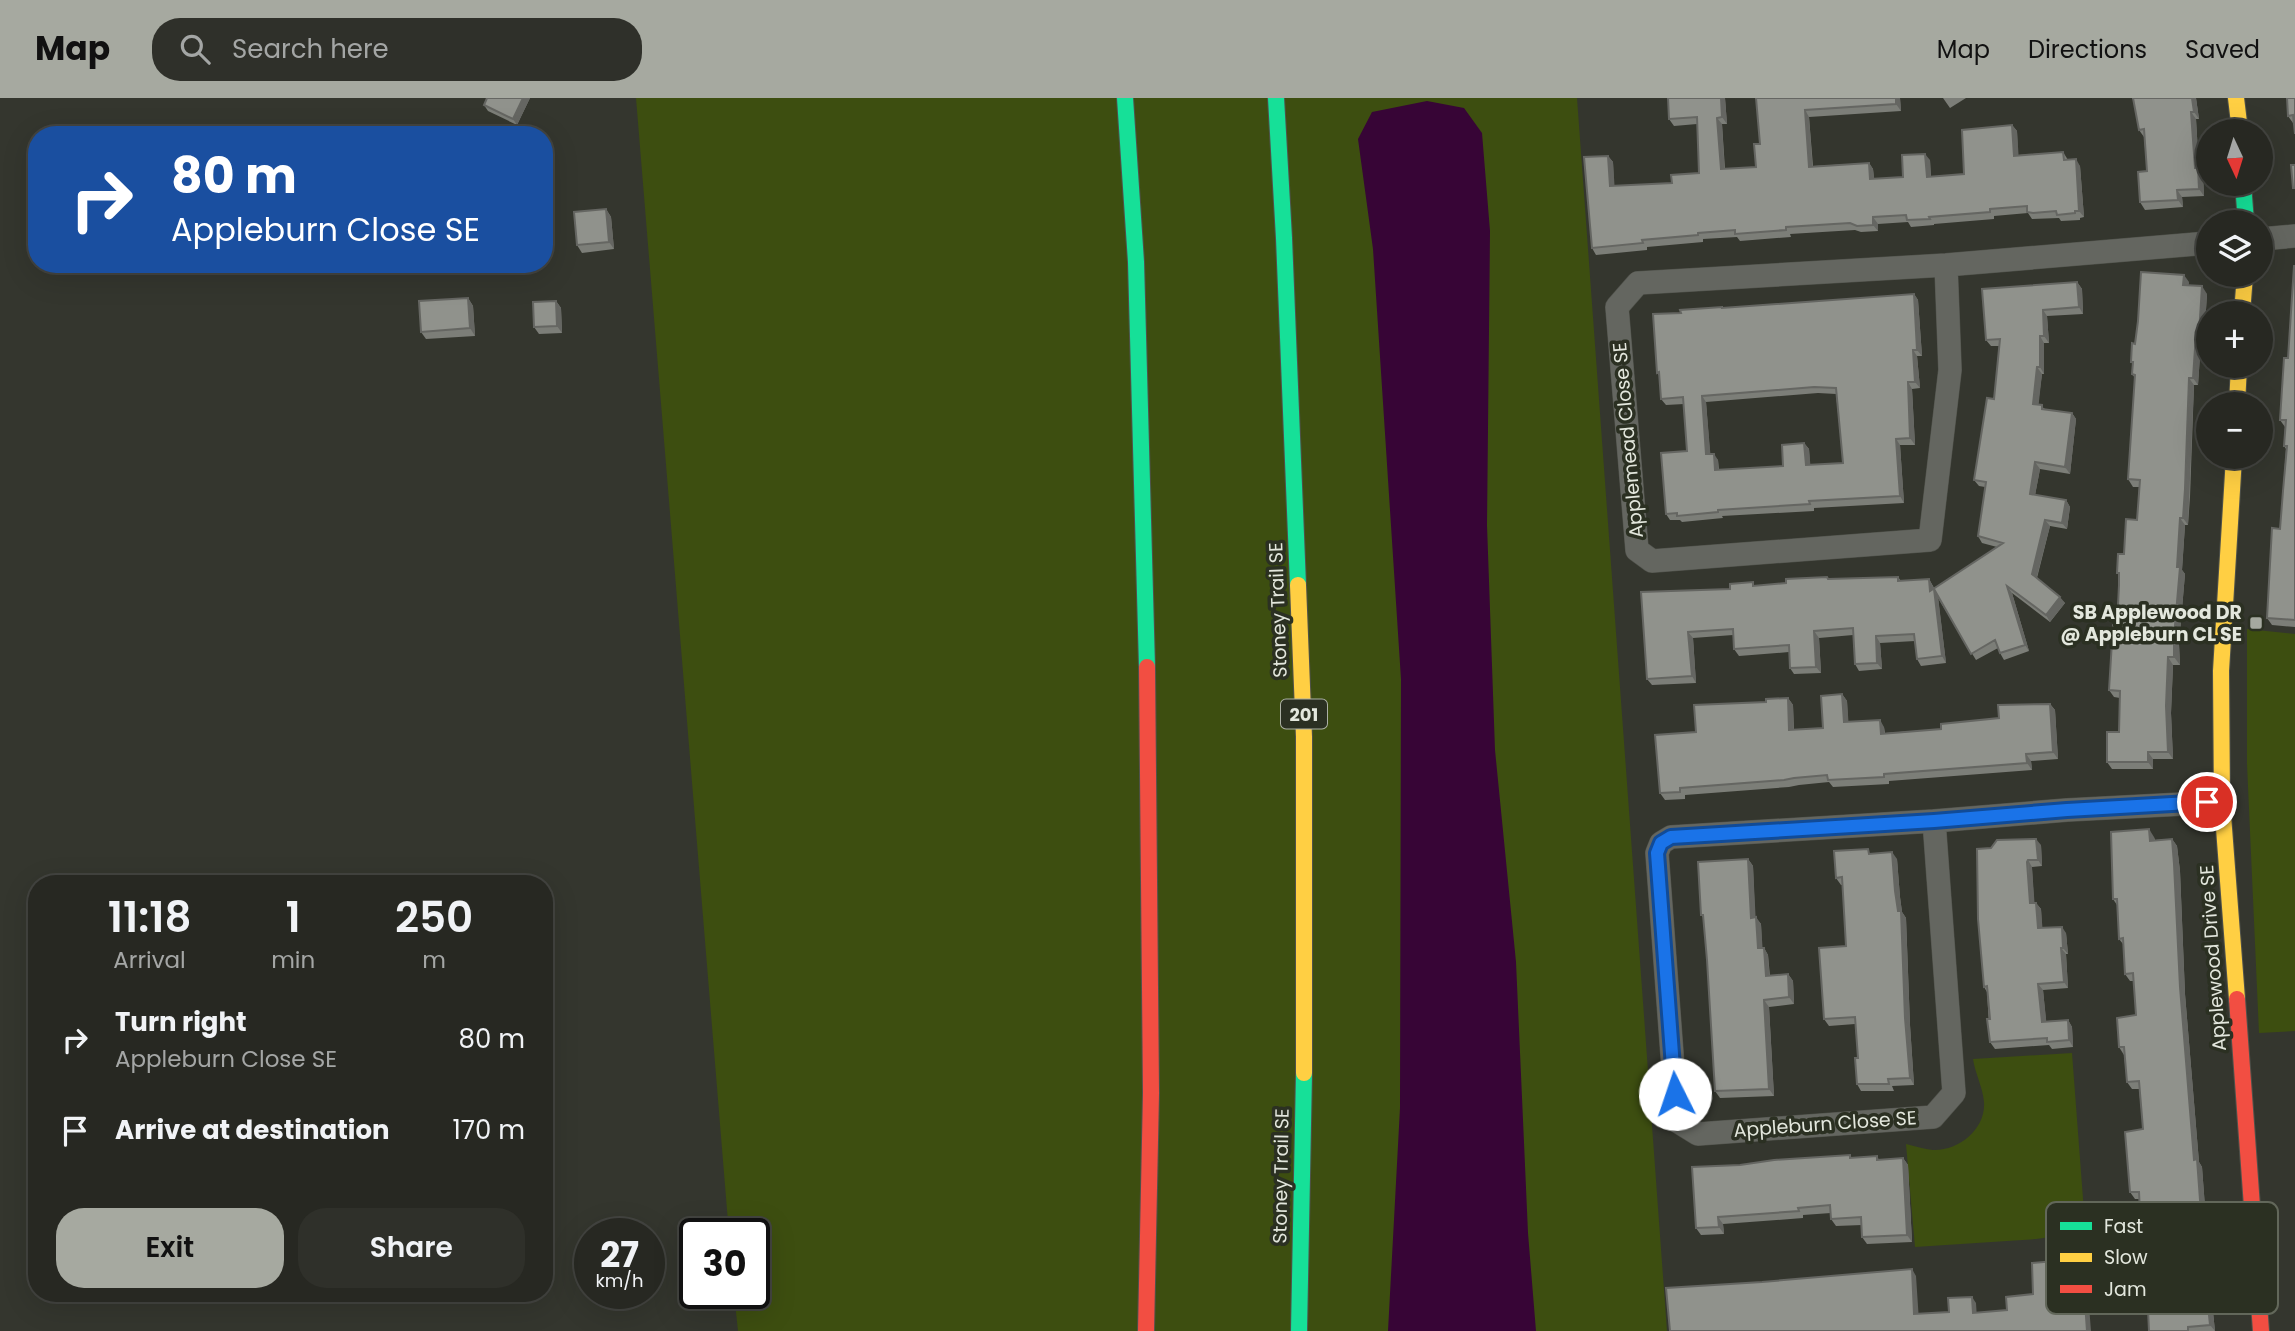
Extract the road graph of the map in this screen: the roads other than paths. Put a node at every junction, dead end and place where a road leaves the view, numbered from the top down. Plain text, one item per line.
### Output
1 (1125, 98) edge
2 (1276, 98) edge
3 (2236, 98) edge
4 (2239, 119) edge
5 (2295, 236) edge
6 (2273, 238) edge
7 (2196, 244) edge
8 (1946, 265) junction
9 (2233, 469) edge
10 (2222, 802) junction
11 (1934, 821) junction
12 (2251, 1202) edge
13 (1146, 1331) edge
14 (1299, 1331) edge

1 - 13 main road
2 - 14 main road, Stoney Trail SE / 201
3 - 4 main road
5 - 6 street
7 - 8 street, Applemead Close SE
8 - 8 street, Applemead Close SE
9 - 10 main road, Applewood Drive SE
10 - 11 street, Appleburn Close SE
10 - 12 main road, Applewood Drive SE
11 - 11 street, Appleburn Close SE

